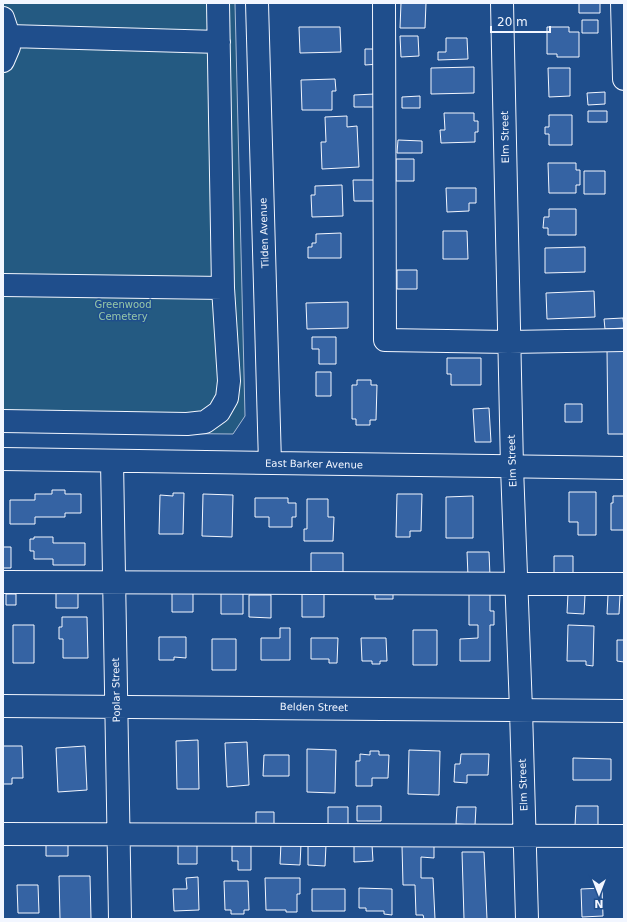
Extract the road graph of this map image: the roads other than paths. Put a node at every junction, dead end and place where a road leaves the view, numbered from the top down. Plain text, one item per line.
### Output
1 (218, 3) edge
2 (257, 3) edge
3 (384, 3) edge
4 (502, 3) edge
5 (622, 3) edge
6 (6, 27) edge
7 (219, 42) junction
8 (3, 61) edge
9 (624, 79) edge
10 (3, 285) edge
11 (223, 288) junction
12 (624, 340) edge
13 (509, 342) junction
14 (3, 421) edge
15 (3, 459) edge
16 (112, 461) junction
17 (270, 463) junction
18 (512, 467) junction
19 (624, 468) edge
20 (3, 582) edge
21 (114, 582) junction
22 (516, 584) junction
23 (624, 584) edge
24 (3, 706) edge
25 (116, 706) junction
26 (521, 710) junction
27 (624, 711) edge
28 (3, 834) edge
29 (118, 835) junction
30 (525, 836) junction
31 (624, 836) edge
32 (120, 919) edge
33 (527, 919) edge

1 - 7 street
2 - 17 street, Tilden Avenue
3 - 13 street
4 - 13 street, Elm Street
5 - 9 street
6 - 7 street
6 - 8 street
7 - 11 street
10 - 11 street
11 - 14 street
12 - 13 street
13 - 18 street, Elm Street
15 - 16 street, East Barker Avenue
16 - 17 street, East Barker Avenue
16 - 21 street, Poplar Street
17 - 18 street, East Barker Avenue
18 - 19 street, East Barker Avenue
18 - 22 street, Elm Street
20 - 21 street
21 - 22 street
21 - 25 street, Poplar Street
22 - 23 street
22 - 26 street, Elm Street
24 - 25 street, Belden Street
25 - 26 street, Belden Street
25 - 29 street, Poplar Street
26 - 27 street, Belden Street
26 - 30 street, Elm Street
28 - 29 street
29 - 30 street
29 - 32 street, Poplar Street
30 - 31 street
30 - 33 street, Elm Street

